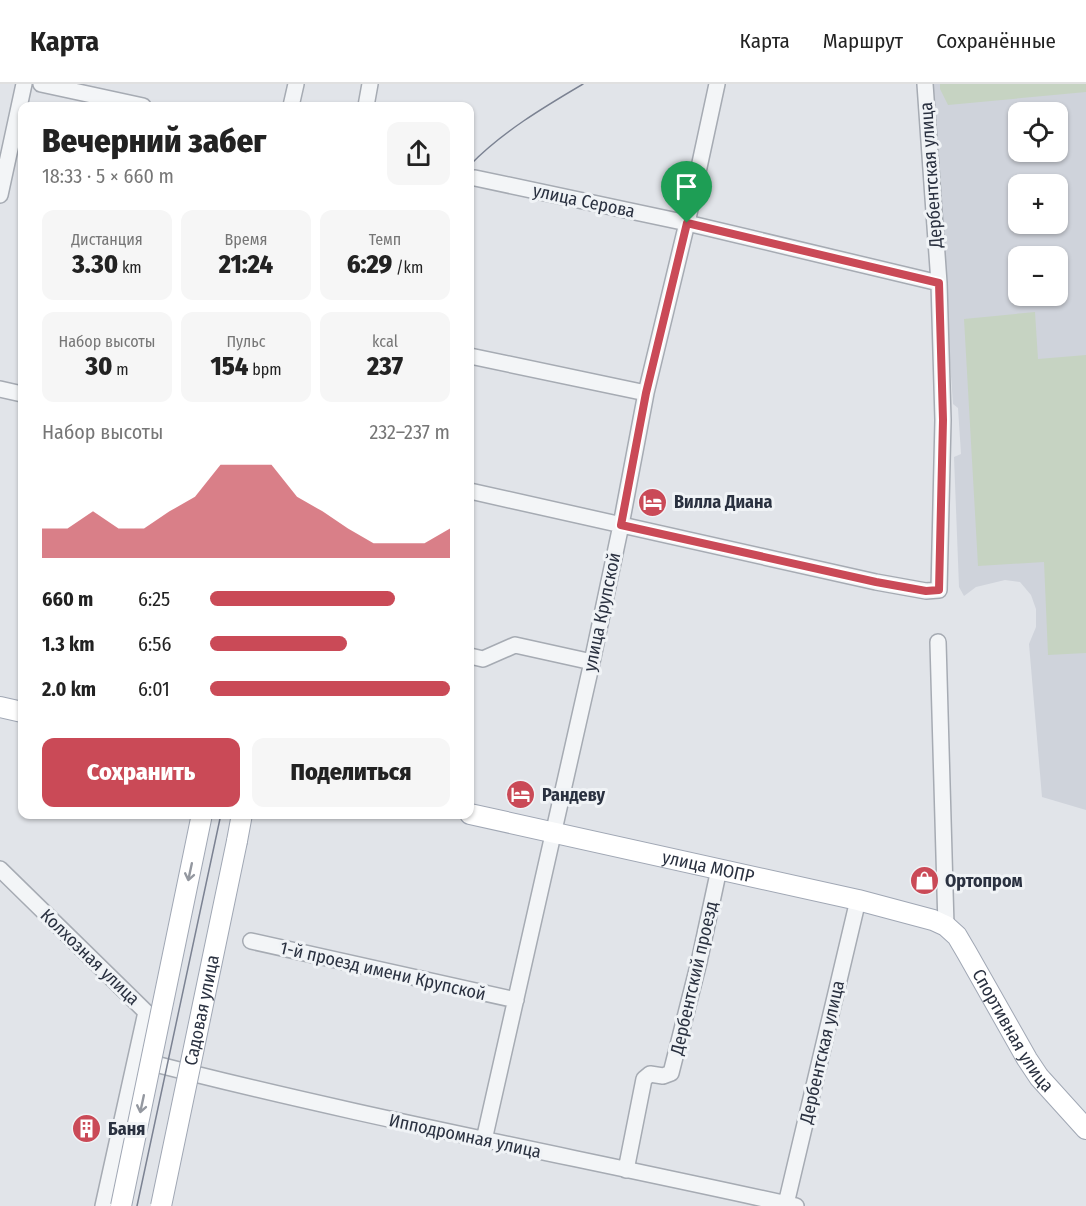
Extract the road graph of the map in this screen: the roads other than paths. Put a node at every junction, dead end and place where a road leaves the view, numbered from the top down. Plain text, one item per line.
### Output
1 (24, 84) edge
2 (41, 84) edge
3 (296, 84) edge
4 (370, 84) edge
5 (717, 84) edge
6 (925, 84) edge
7 (20, 102) edge
8 (124, 102) edge
9 (292, 102) edge
10 (367, 102) edge
11 (18, 112) edge
12 (475, 178) dead end
13 (0, 195) edge
14 (687, 223) junction
15 (939, 283) junction
16 (474, 357) edge
17 (0, 389) edge
18 (18, 393) edge
19 (646, 393) junction
20 (474, 492) edge
21 (621, 525) junction
22 (939, 642) dead end
23 (474, 657) edge
24 (592, 662) junction
25 (0, 707) edge
26 (18, 711) edge
27 (474, 815) edge
28 (201, 819) edge
29 (241, 819) edge
30 (554, 832) junction
31 (0, 869) edge
32 (719, 869) junction
33 (858, 900) junction
34 (946, 926) junction
35 (251, 941) dead end
36 (516, 1000) junction
37 (136, 1059) junction
38 (1086, 1129) edge
39 (484, 1140) junction
40 (626, 1170) junction
41 (791, 1205) edge
42 (103, 1206) edge
43 (121, 1206) edge
44 (161, 1206) edge

1 - 7 street
2 - 8 street
3 - 9 street
4 - 10 street
5 - 14 street, улица Крупской
6 - 15 street, Дербентская улица
11 - 13 street
12 - 14 street, улица Серова
14 - 15 street, улица Серова
14 - 19 street, улица Крупской
15 - 21 street, Дербентская улица
16 - 19 street
17 - 18 street
19 - 21 street, улица Крупской
20 - 21 street
21 - 24 street, улица Крупской
22 - 34 street
23 - 24 street
24 - 30 street, улица Крупской
25 - 26 main road
27 - 30 main road, улица МОПР
28 -> 43 main road, bridge
29 - 44 main road, Садовая улица, bridge
30 - 32 main road, улица МОПР
30 - 36 street, улица Крупской
31 - 37 street, Колхозная улица
32 - 33 main road, улица МОПР
32 - 40 street, Дербентский проезд
33 - 34 main road, улица МОПР
33 - 41 street, Дербентская улица
34 - 38 main road, Спортивная улица
35 - 36 street, 1-й проезд имени Крупской
36 - 39 street, улица Крупской
37 - 39 street, Ипподромная улица
37 - 42 street
39 - 40 street, Ипподромная улица
40 - 41 street, Ипподромная улица

